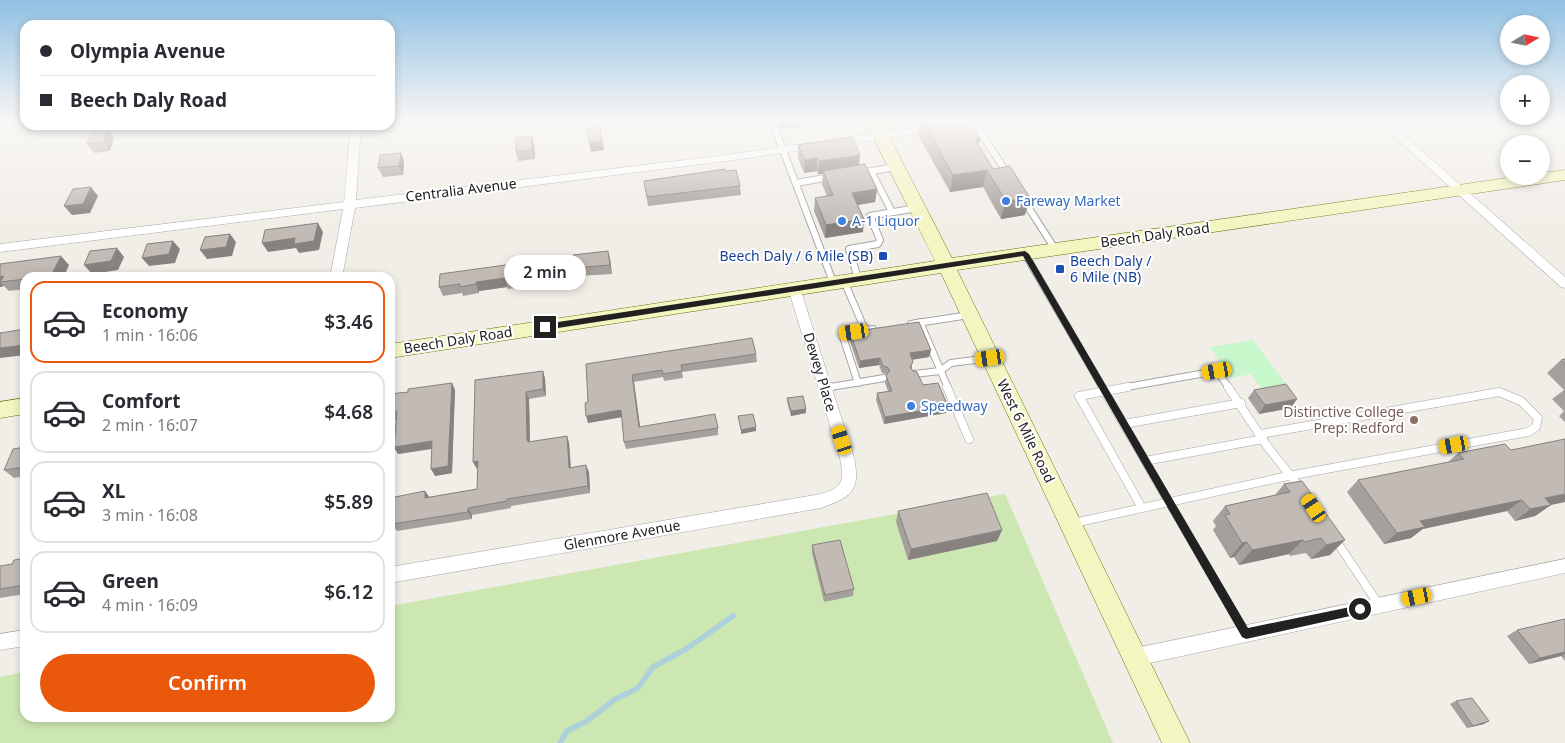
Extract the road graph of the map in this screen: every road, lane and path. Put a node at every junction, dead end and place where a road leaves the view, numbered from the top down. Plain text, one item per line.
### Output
1 (353, 156) edge
2 (739, 156) edge
3 (786, 156) edge
4 (890, 156) edge
5 (996, 156) edge
6 (1422, 156) edge
7 (896, 167) junction
8 (871, 171) junction
9 (854, 174) edge
10 (1565, 175) edge
11 (835, 177) edge
12 (1010, 179) edge
13 (796, 183) junction
14 (1461, 190) junction
15 (1021, 195) edge
16 (349, 205) junction
17 (917, 208) junction
18 (892, 212) junction
19 (0, 248) edge
20 (1055, 249) junction
21 (1025, 254) junction
22 (946, 265) junction
23 (337, 272) edge
24 (845, 280) junction
25 (1565, 284) edge
26 (794, 288) junction
27 (970, 314) junction
28 (920, 322) junction
29 (902, 325) edge
30 (884, 328) edge
31 (865, 330) junction
32 (395, 350) edge
33 (990, 358) junction
34 (940, 371) junction
35 (914, 374) edge
36 (884, 378) edge
37 (858, 383) junction
38 (825, 388) junction
39 (1105, 390) junction
40 (1241, 403) junction
41 (20, 407) edge
42 (0, 410) edge
43 (1124, 424) junction
44 (1262, 436) junction
45 (969, 439) dead end
46 (1145, 461) junction
47 (1288, 476) junction
48 (850, 485) joint
49 (1308, 500) edge
50 (1168, 502) junction
51 (1142, 508) junction
52 (1071, 523) junction
53 (1330, 532) edge
54 (1565, 566) edge
55 (395, 573) edge
56 (1380, 605) junction
57 (1246, 634) junction
58 (20, 639) edge
59 (0, 642) edge
60 (1136, 657) junction
61 (1176, 743) edge

1 - 16 street
2 - 16 street, Centralia Avenue
3 - 13 lane
4 - 7 main road, West 6 Mile Road
5 - 12 lane
6 - 14 street
7 - 8 lane
7 - 17 main road, West 6 Mile Road
8 - 9 lane
8 - 18 lane
10 - 14 main road, Beech Daly Road
11 - 13 lane
13 - 24 lane
14 - 20 main road, Beech Daly Road
14 - 25 street
15 - 20 lane
16 - 19 street, Centralia Avenue
16 - 23 street
17 - 18 lane
17 - 22 main road, West 6 Mile Road
18 - 24 lane
20 - 21 main road, Beech Daly Road
21 - 22 main road, Beech Daly Road
21 - 39 lane
22 - 24 main road, Beech Daly Road
22 - 27 main road, West 6 Mile Road
24 - 26 main road, Beech Daly Road
24 - 31 lane
26 - 32 main road, Beech Daly Road
26 - 38 street, Dewey Place
27 - 28 lane
27 - 33 main road, West 6 Mile Road
28 - 29 lane
28 - 34 lane
30 - 31 lane
31 - 37 lane
33 - 34 lane
33 - 52 main road, West 6 Mile Road
34 - 35 lane
34 - 45 lane
36 - 37 lane
37 - 38 lane
38 - 48 street, Dewey Place
39 - 40 lane
39 - 43 lane
39 - 51 lane
40 - 43 lane
40 - 44 lane
41 - 42 main road
43 - 46 lane
44 - 46 lane
44 - 47 lane
44 - 47 lane
46 - 50 lane
47 - 49 lane
47 - 50 lane
48 - 55 street, Glenmore Avenue
50 - 51 lane
50 - 57 lane
51 - 52 lane
52 - 60 main road, West 6 Mile Road
53 - 56 lane
54 - 56 street
56 - 57 street
57 - 60 street
58 - 59 street
60 - 61 main road, West 6 Mile Road

